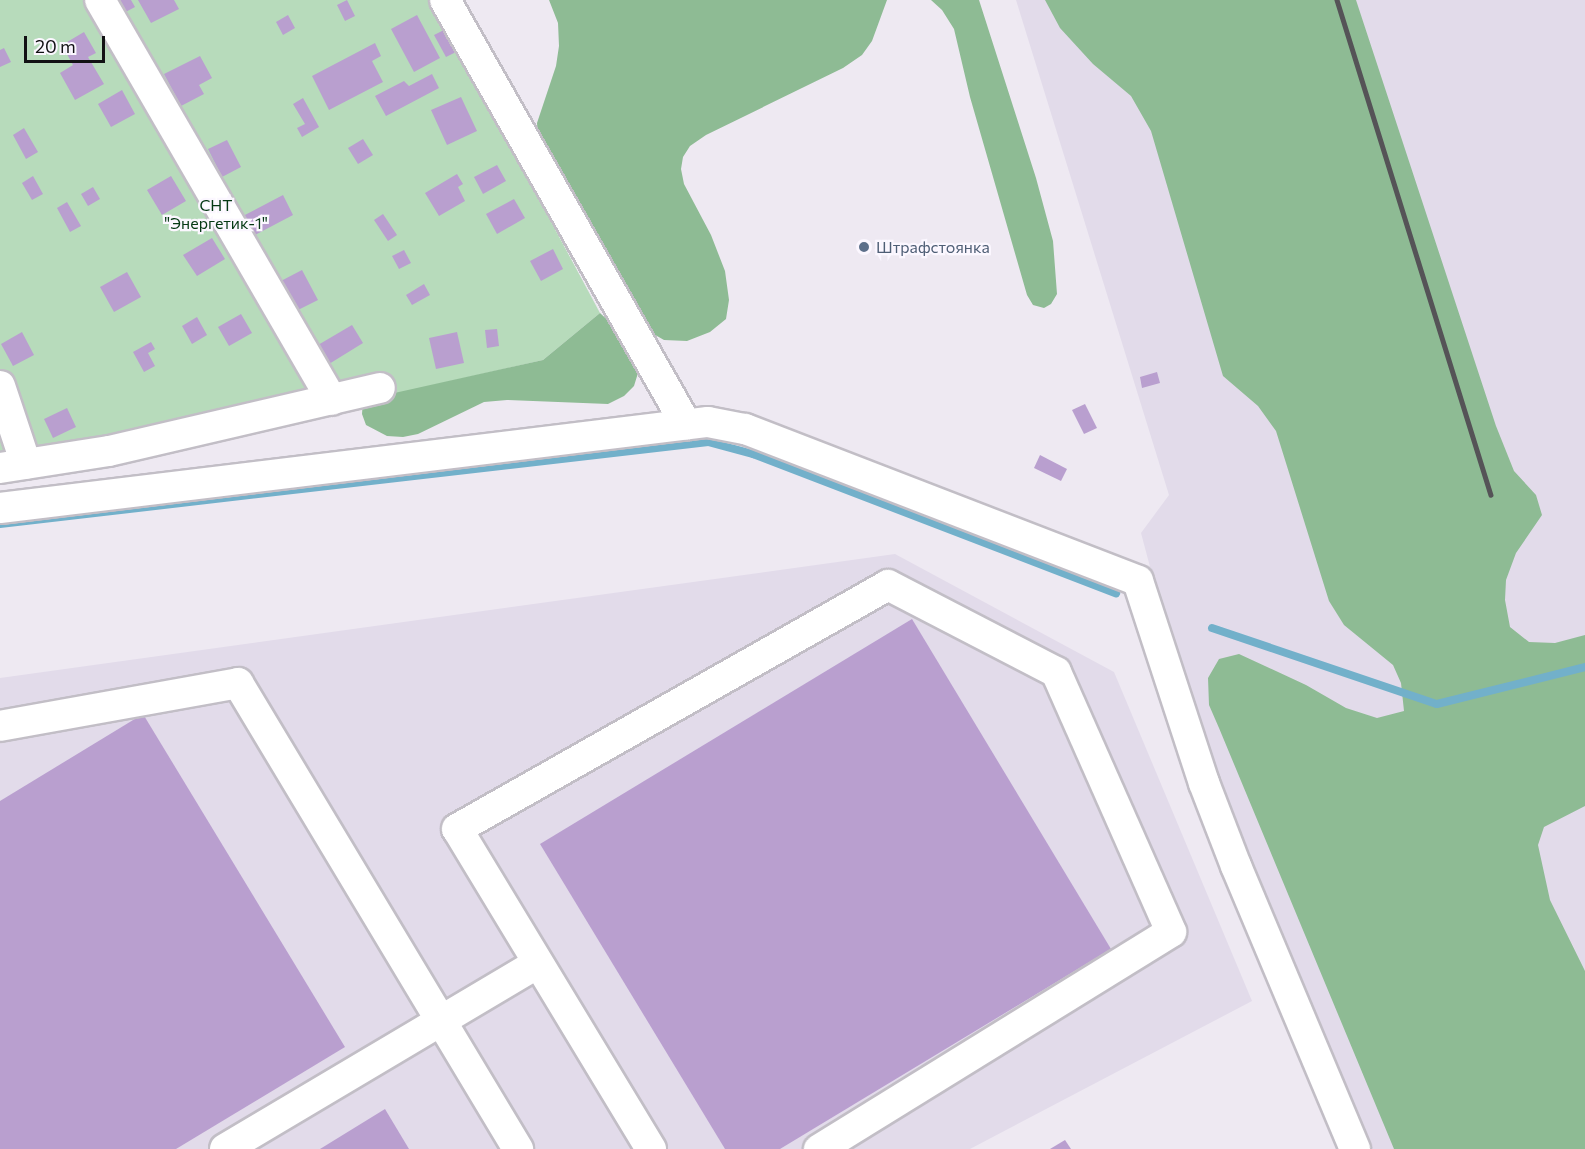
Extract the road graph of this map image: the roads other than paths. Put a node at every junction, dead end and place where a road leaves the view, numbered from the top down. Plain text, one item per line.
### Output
1 (100, 0) edge
2 (445, 0) edge
3 (0, 386) edge
4 (380, 388) dead end
5 (332, 400) junction
6 (686, 424) junction
7 (13, 466) edge
8 (0, 508) edge
9 (0, 726) edge
10 (536, 964) junction
11 (441, 1019) junction
12 (225, 1149) edge
13 (518, 1149) edge
14 (651, 1149) edge
15 (819, 1149) edge
16 (1355, 1149) edge

1 - 5 street
2 - 6 street
3 - 7 street
4 - 5 street
5 - 7 street
6 - 8 street
6 - 16 street
9 - 11 street
10 - 11 street
10 - 14 street
10 - 15 street
11 - 12 street
11 - 13 street

